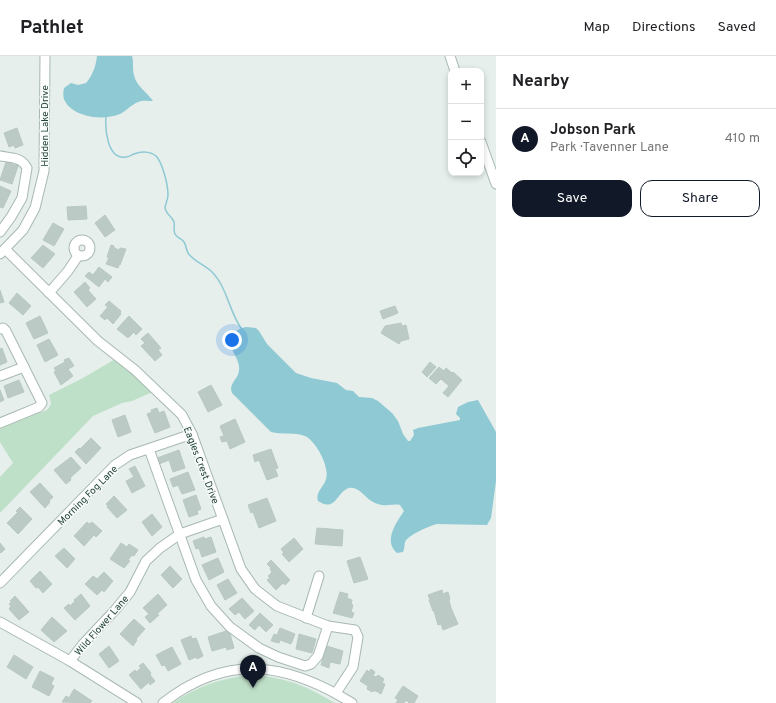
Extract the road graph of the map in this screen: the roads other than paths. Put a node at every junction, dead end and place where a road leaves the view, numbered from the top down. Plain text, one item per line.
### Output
1 (44, 56) edge
2 (450, 56) edge
3 (454, 68) edge
4 (484, 150) edge
5 (0, 156) edge
6 (496, 184) edge
7 (0, 232) edge
8 (3, 252) edge
9 (78, 256) dead end
10 (49, 293) junction
11 (2, 328) edge
12 (24, 367) junction
13 (0, 376) edge
14 (0, 423) edge
15 (192, 434) junction
16 (149, 449) junction
17 (223, 519) junction
18 (180, 534) junction
19 (319, 576) dead end
20 (0, 584) edge
21 (306, 618) junction
22 (0, 622) edge
23 (328, 626) junction
24 (70, 661) junction
25 (336, 693) junction
26 (137, 703) edge
27 (162, 703) edge
28 (352, 703) edge

1 - 8 street, Hidden Lake Drive
2 - 3 street
4 - 6 street
5 - 7 street
8 - 10 street, Eagles Crest Drive
9 - 10 street
10 - 15 street, Eagles Crest Drive
11 - 12 street
12 - 13 street
12 - 14 street
15 - 16 street, Morning Fog Lane
15 - 17 street, Eagles Crest Drive
16 - 18 street
16 - 20 street, Morning Fog Lane
17 - 18 street, Wild Flower Lane
17 - 21 street, Eagles Crest Drive
18 - 23 street
18 - 24 street, Wild Flower Lane
19 - 21 street
21 - 23 street, Eagles Crest Drive
22 - 24 street
23 - 25 street, Eagles Crest Drive
24 - 26 street
25 - 27 street
25 - 28 street

